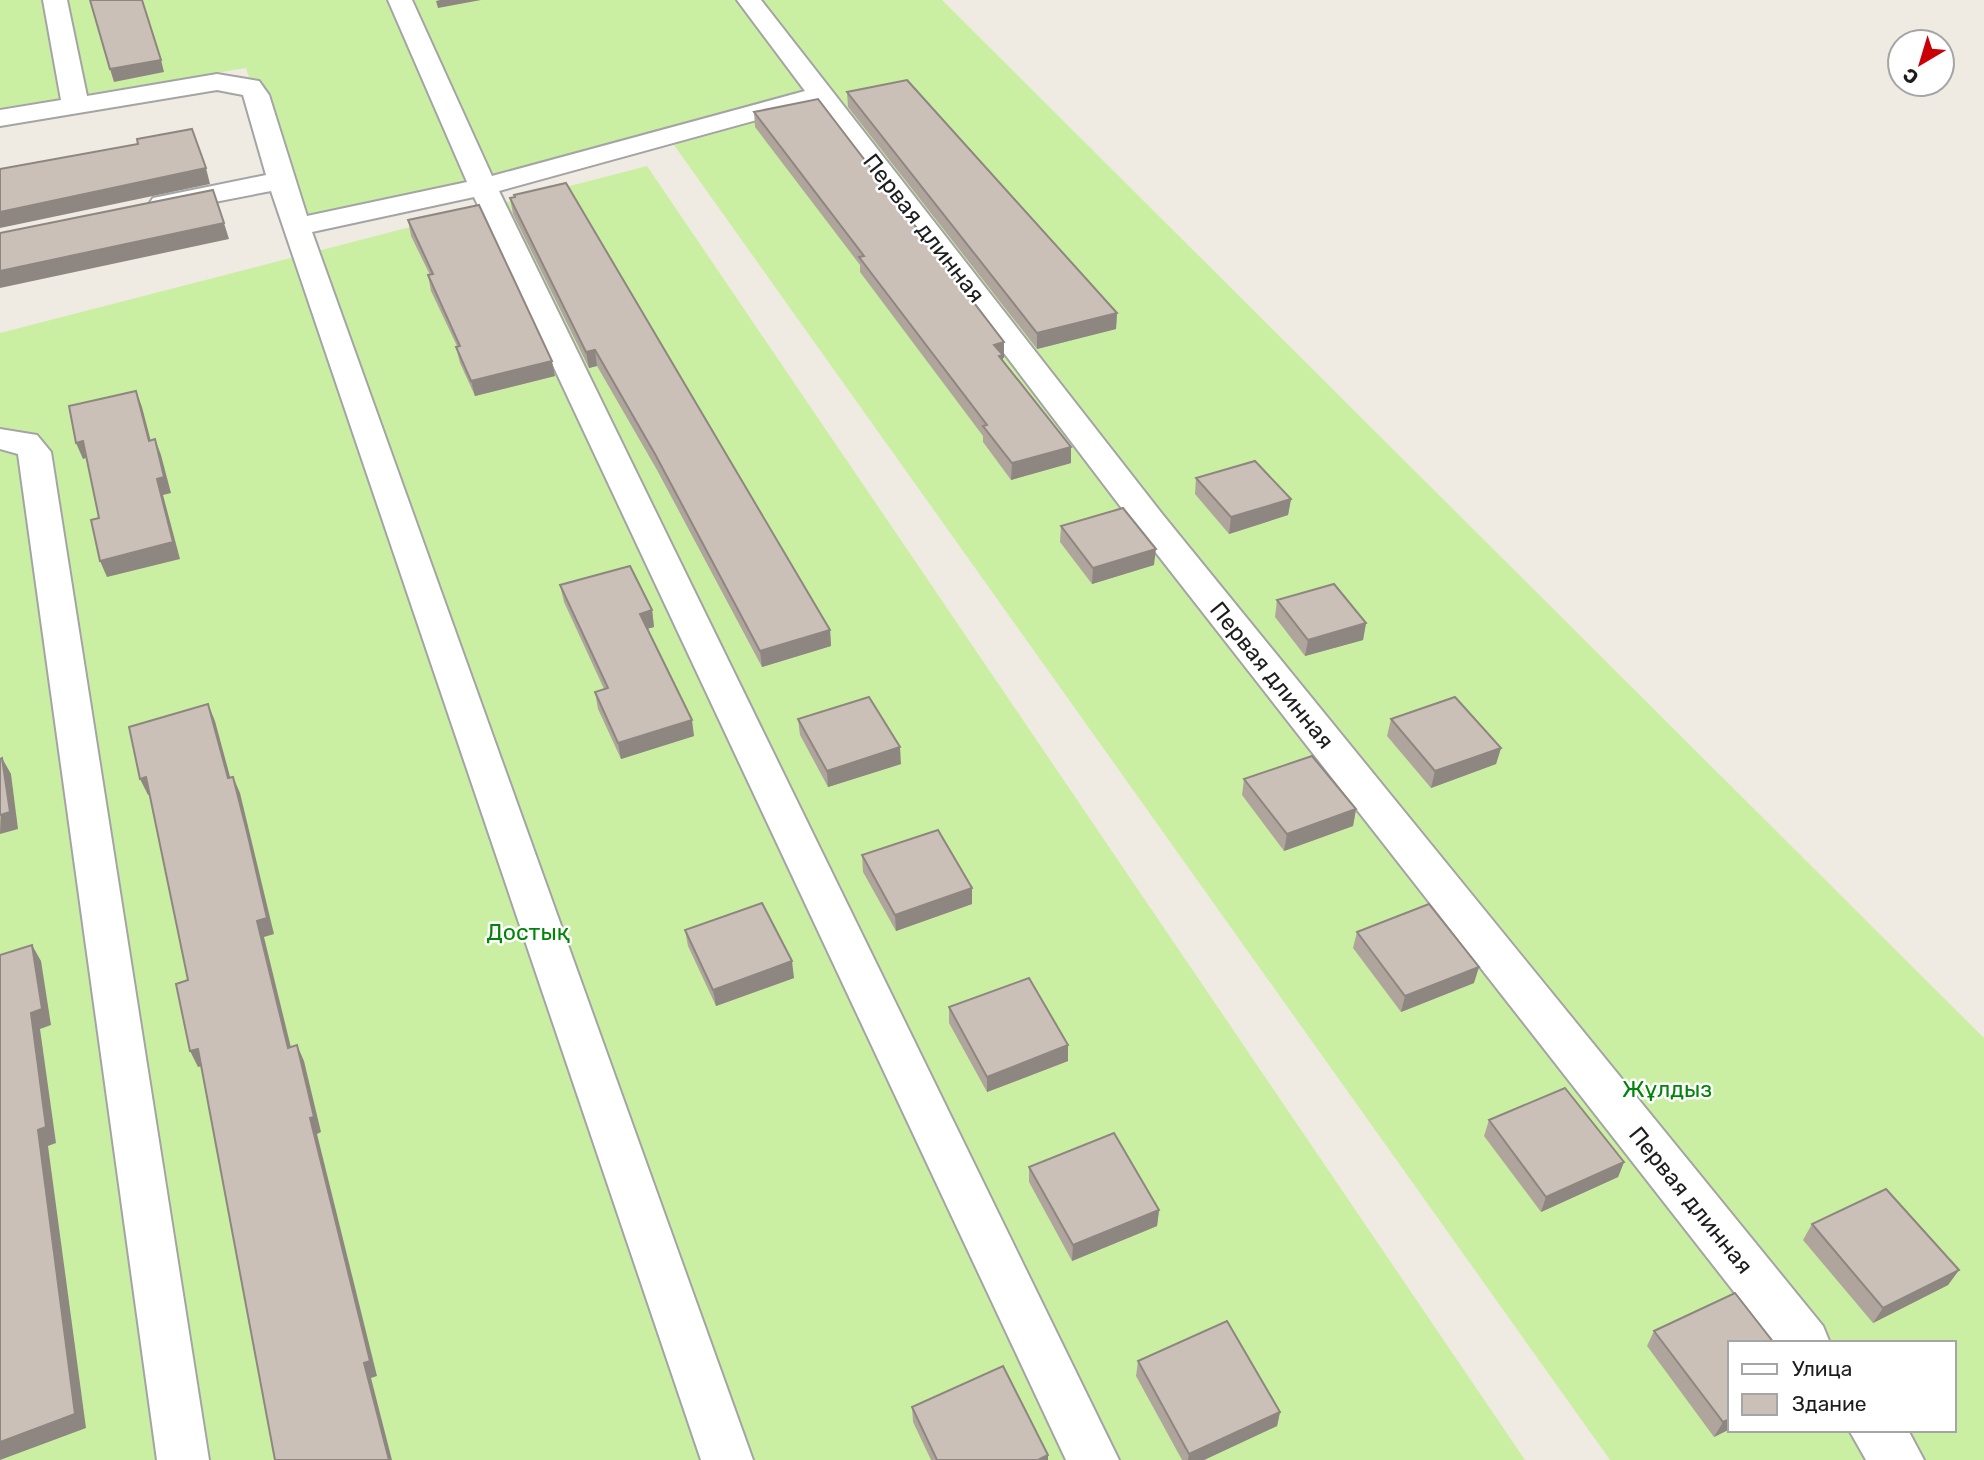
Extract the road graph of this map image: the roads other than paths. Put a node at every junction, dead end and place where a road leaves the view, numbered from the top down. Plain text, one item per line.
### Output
1 (55, 0) edge
2 (400, 0) edge
3 (749, 0) edge
4 (822, 94) junction
5 (75, 103) junction
6 (0, 118) edge
7 (282, 180) junction
8 (483, 187) junction
9 (134, 210) edge
10 (297, 227) junction
11 (0, 439) edge
12 (1803, 1341) edge
13 (1877, 1432) edge
14 (183, 1460) edge
15 (726, 1460) edge
16 (1093, 1460) edge
17 (1898, 1460) edge

1 - 5 street
2 - 8 street
3 - 4 street, Первая длинная
4 - 8 street
4 - 12 street, Первая длинная
5 - 6 street
5 - 7 street
7 - 9 street
7 - 10 street
8 - 10 street
8 - 16 street
10 - 15 street
11 - 14 street
13 - 17 street

